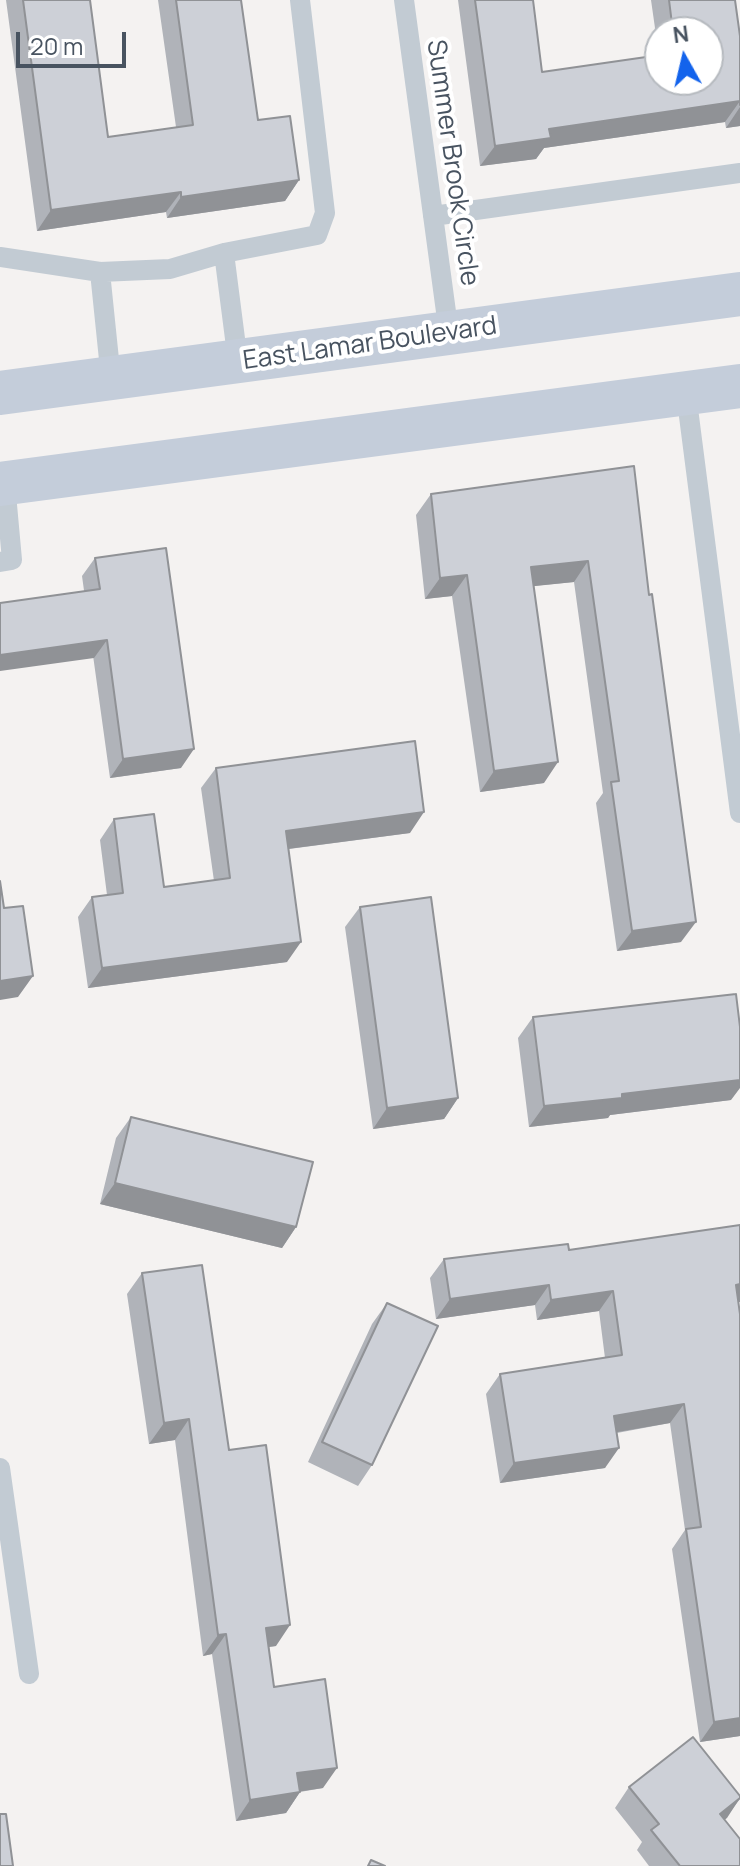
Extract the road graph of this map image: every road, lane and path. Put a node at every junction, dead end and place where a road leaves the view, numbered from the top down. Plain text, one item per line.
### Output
1 (300, 0) edge
2 (404, 0) edge
3 (740, 173) edge
4 (433, 216) junction
5 (224, 253) junction
6 (0, 257) edge
7 (100, 272) junction
8 (740, 294) edge
9 (449, 334) junction
10 (238, 362) junction
11 (111, 379) junction
12 (740, 386) edge
13 (0, 393) edge
14 (686, 393) junction
15 (2, 484) edge
16 (0, 562) edge
17 (740, 813) edge
18 (0, 1468) edge
19 (29, 1674) dead end

1 - 5 lane
2 - 4 lane, Summer Brook Circle
3 - 4 lane
4 - 9 lane, Summer Brook Circle
5 - 7 lane
5 - 10 lane
6 - 7 lane
7 - 11 lane
8 - 9 main road, East Lamar Boulevard
9 - 10 main road, East Lamar Boulevard
10 - 11 main road, East Lamar Boulevard
11 - 13 main road, East Lamar Boulevard
12 - 14 main road
14 - 15 main road
14 - 17 lane
15 - 16 lane
18 - 19 lane

